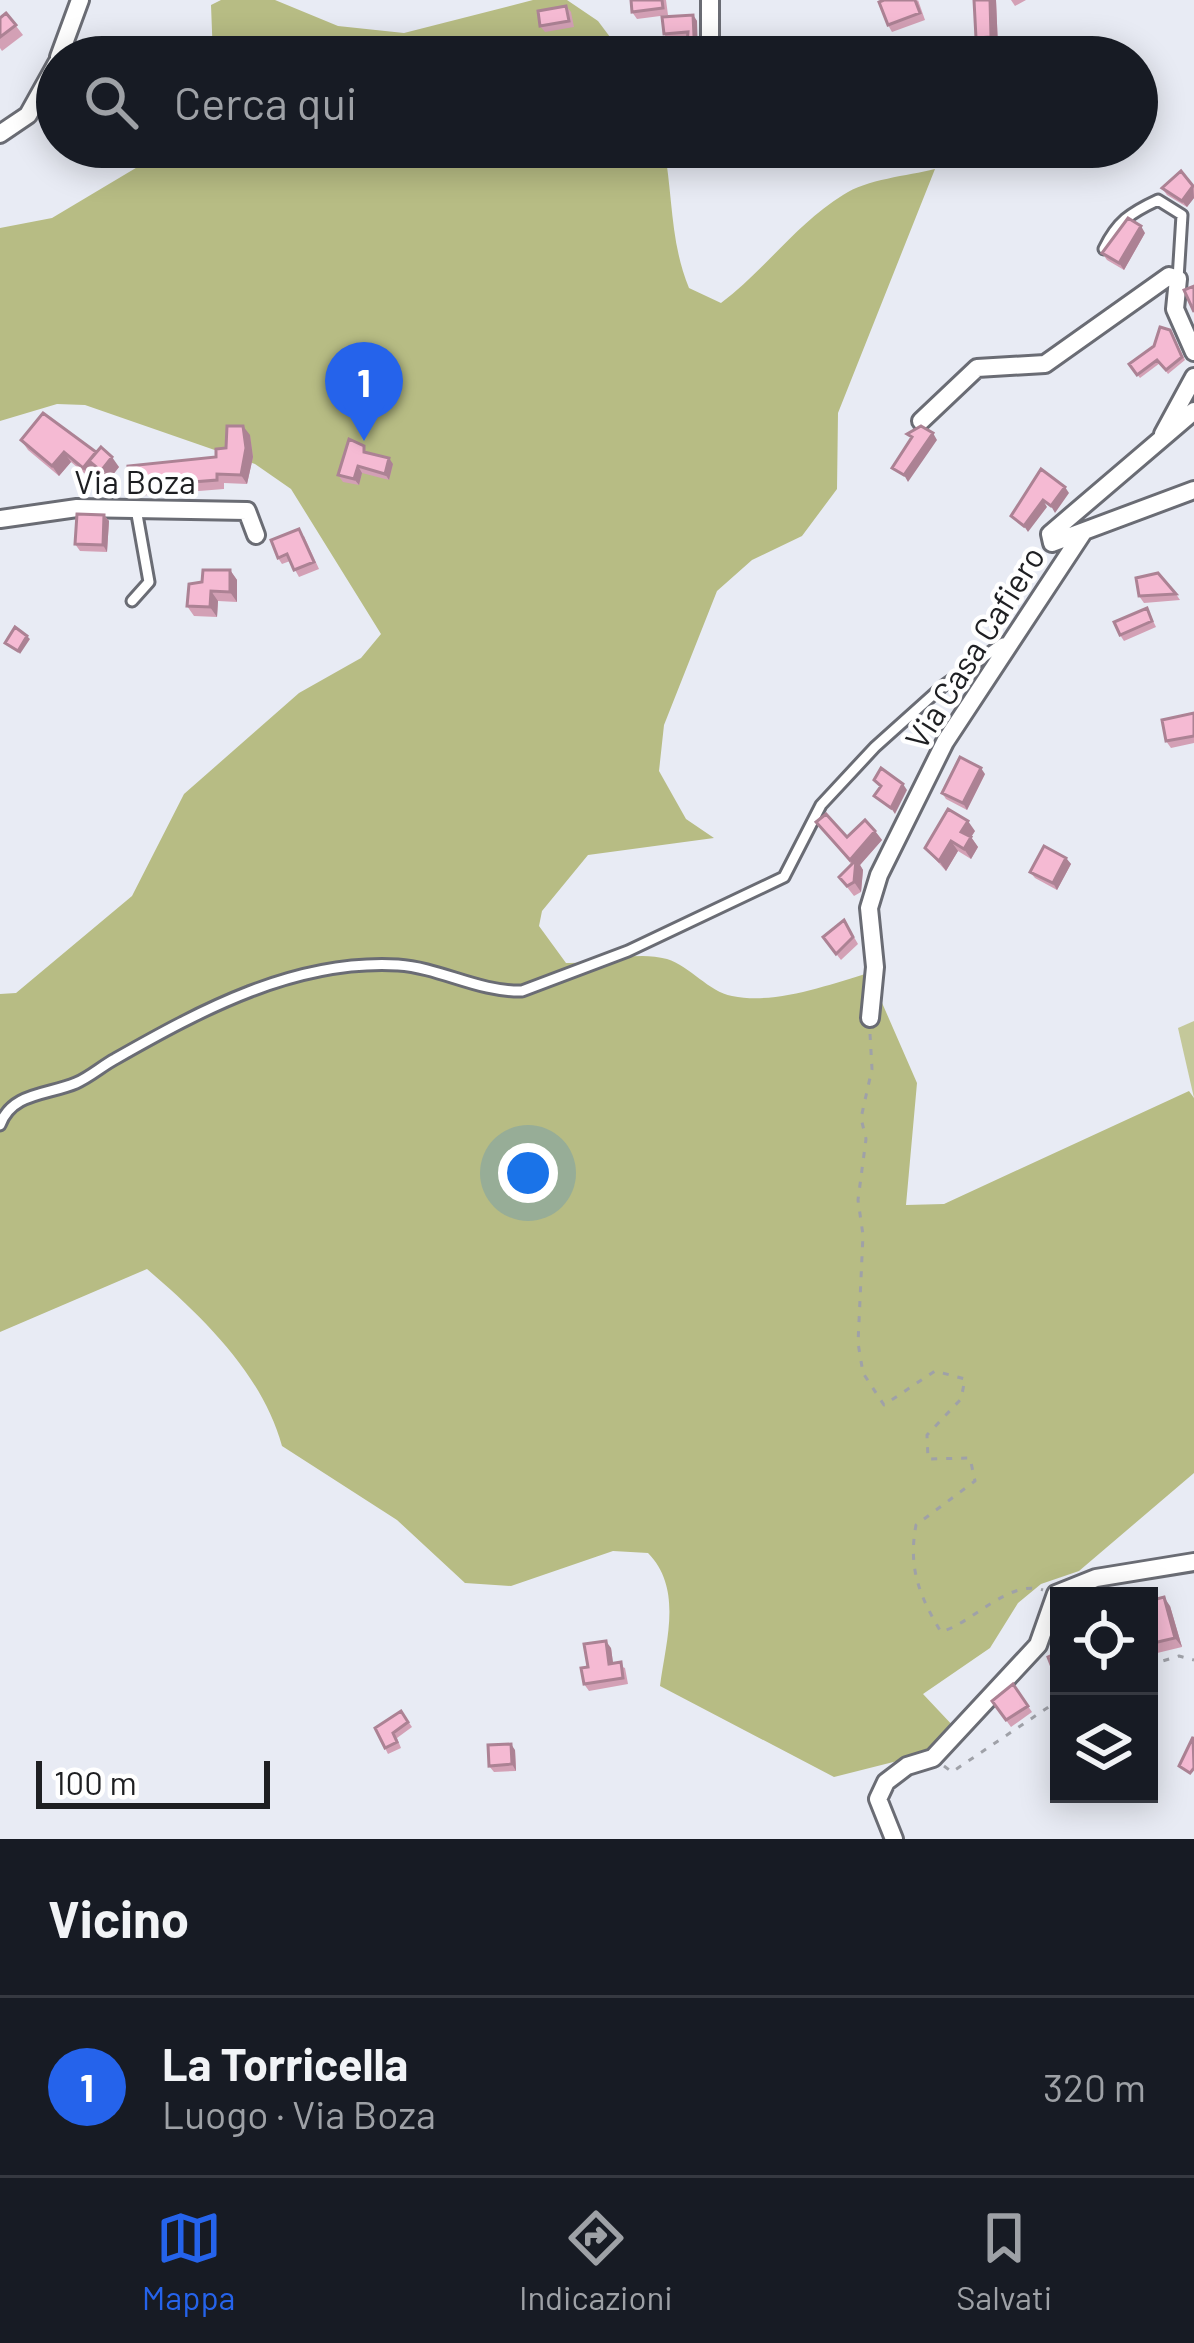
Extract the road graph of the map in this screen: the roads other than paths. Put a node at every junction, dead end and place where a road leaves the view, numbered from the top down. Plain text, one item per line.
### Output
1 (80, 0) edge
2 (710, 0) edge
3 (67, 36) edge
4 (710, 36) edge
5 (36, 100) edge
6 (0, 134) edge
7 (1104, 249) edge
8 (1178, 279) junction
9 (1194, 352) edge
10 (1194, 377) edge
11 (1194, 411) edge
12 (921, 421) edge
13 (1162, 436) junction
14 (1194, 490) edge
15 (136, 509) junction
16 (0, 519) edge
17 (1084, 530) junction
18 (256, 535) dead end
19 (132, 601) dead end
20 (1008, 640) junction
21 (870, 1018) road end
22 (0, 1125) edge
23 (1194, 1562) edge
24 (894, 1839) edge

1 - 3 street
2 - 4 street
5 - 6 street
7 - 8 lane
8 - 9 street
8 - 12 street
10 - 13 street
11 - 13 street, Via Casa Cafiero
13 - 17 street, Via Casa Cafiero
14 - 17 street
15 - 16 street, Via Boza
15 - 18 street, Via Boza
15 - 19 lane
17 - 20 street, Via Casa Cafiero
20 - 21 street, Via Casa Cafiero
20 - 22 lane
23 - 24 street

